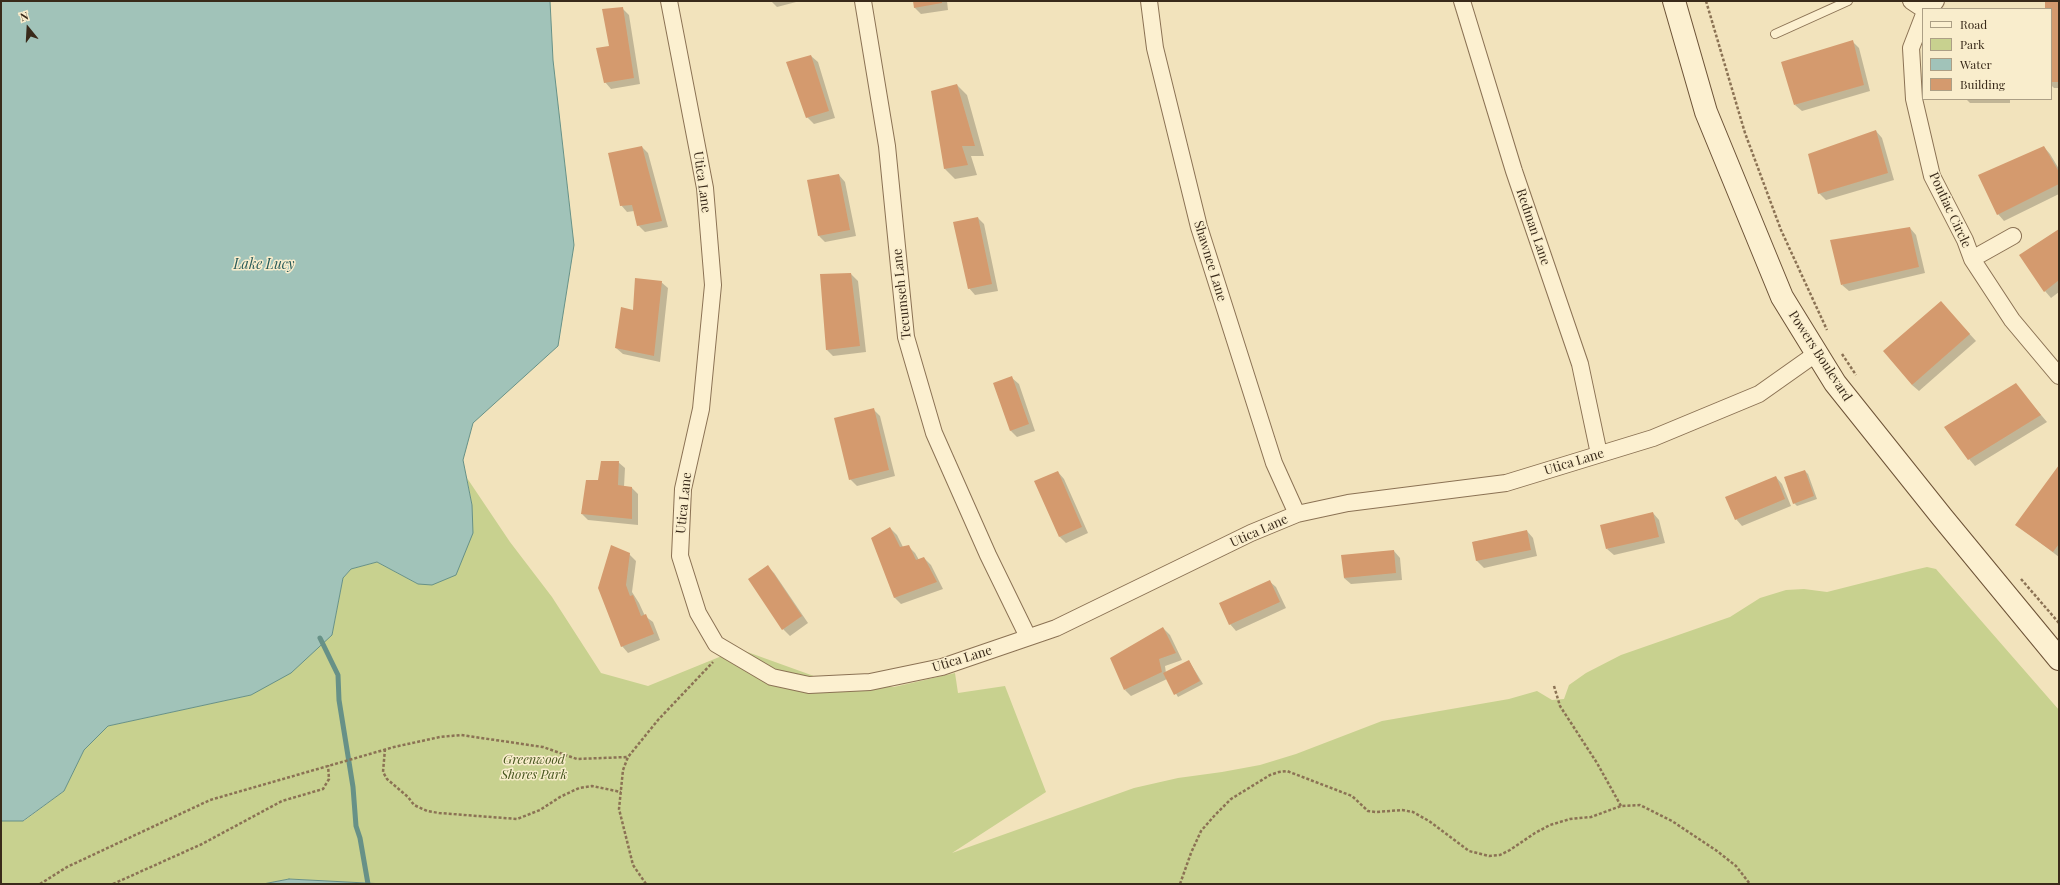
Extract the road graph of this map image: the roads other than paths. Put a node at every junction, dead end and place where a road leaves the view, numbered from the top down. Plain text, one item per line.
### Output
1 (669, 1) edge
2 (863, 1) edge
3 (1149, 1) edge
4 (1462, 1) edge
5 (1674, 1) edge
6 (1848, 1) edge
7 (1911, 1) edge
8 (1922, 8) edge
9 (1922, 20) edge
10 (1775, 34) dead end
11 (2013, 236) dead end
12 (1972, 260) junction
13 (1817, 353) junction
14 (2059, 376) edge
15 (1599, 454) junction
16 (1296, 514) junction
17 (1028, 638) junction
18 (2059, 658) edge

1 - 17 street, Utica Lane
2 - 17 street, Tecumseh Lane
3 - 16 street, Shawnee Lane
4 - 15 street, Redman Lane
5 - 13 main road, Powers Boulevard
6 - 10 lane
7 - 8 street
9 - 12 street, Pontiac Circle
11 - 12 street
12 - 14 street, Pontiac Circle
13 - 15 street, Utica Lane
13 - 18 main road, Powers Boulevard
15 - 16 street, Utica Lane
16 - 17 street, Utica Lane

